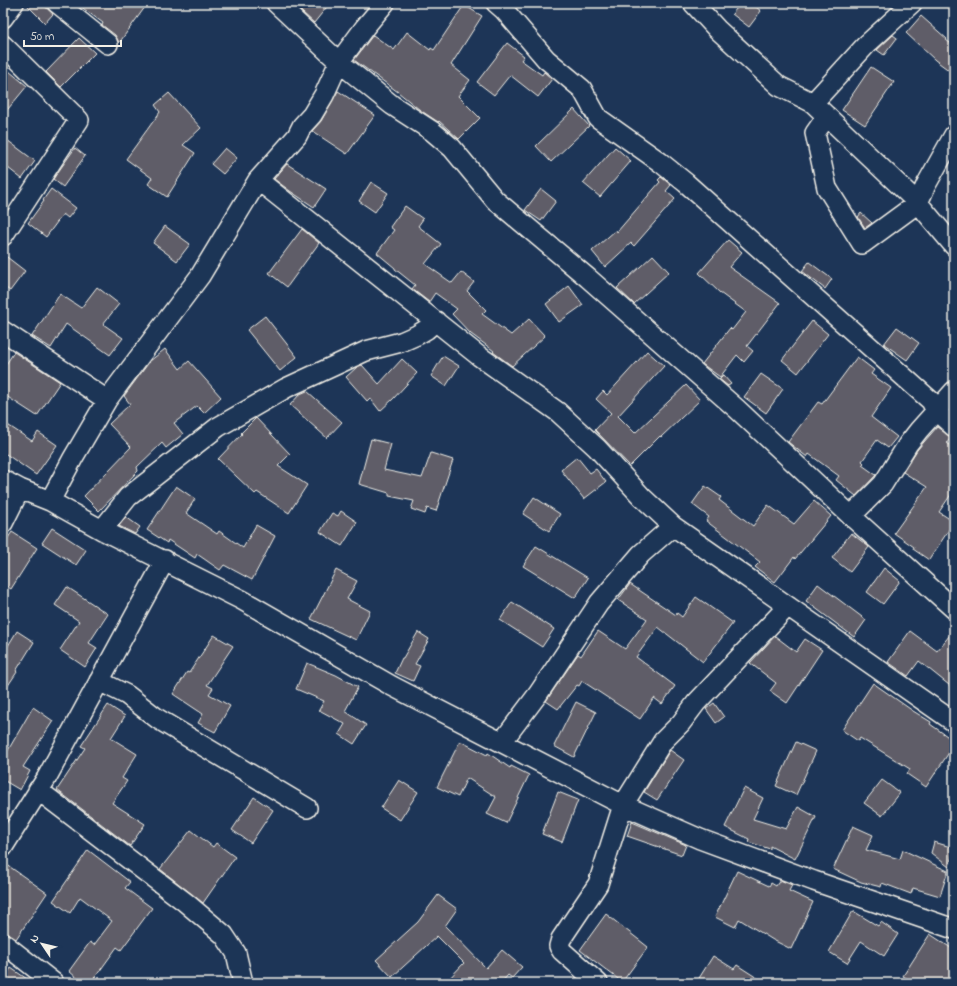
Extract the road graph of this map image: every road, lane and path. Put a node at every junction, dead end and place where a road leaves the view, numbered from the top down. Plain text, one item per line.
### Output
1 (14, 3) edge
2 (57, 3) edge
3 (276, 3) edge
4 (385, 3) edge
5 (496, 3) edge
6 (694, 3) edge
7 (912, 3) edge
8 (3, 18) edge
9 (108, 44) dead end
10 (3, 45) edge
11 (340, 62) junction
12 (813, 103) junction
13 (827, 116) junction
14 (954, 135) edge
15 (258, 180) junction
16 (918, 203) junction
17 (3, 236) edge
18 (954, 246) edge
19 (436, 321) junction
20 (3, 331) edge
21 (954, 391) edge
22 (107, 400) junction
23 (936, 411) junction
24 (954, 427) edge
25 (3, 480) edge
26 (20, 489) junction
27 (50, 502) junction
28 (851, 516) junction
29 (3, 523) edge
30 (673, 526) junction
31 (102, 530) junction
32 (165, 560) junction
33 (788, 606) junction
34 (954, 609) edge
35 (99, 681) junction
36 (954, 722) edge
37 (502, 742) junction
38 (38, 790) junction
39 (623, 805) junction
40 (307, 808) dead end
41 (3, 847) edge
42 (954, 929) edge
43 (3, 943) edge
44 (54, 983) edge
45 (243, 983) edge
46 (598, 983) edge

1 - 8 street
2 - 9 street
3 - 11 street
4 - 11 street
5 - 23 street
6 - 12 street
7 - 12 street
10 - 17 street
11 - 15 street
11 - 28 street
12 - 13 street
13 - 16 street
13 - 16 street
14 - 16 street
15 - 19 street
15 - 22 street
16 - 18 street
19 - 30 street
19 - 31 street
20 - 22 street
21 - 23 street
22 - 27 street
23 - 24 street
23 - 28 street
25 - 26 street
26 - 27 street
26 - 29 street
27 - 31 street
28 - 34 street
30 - 33 street
30 - 37 street
31 - 32 street
32 - 35 street
32 - 37 street
33 - 36 street
33 - 39 street
35 - 38 street
35 - 40 street
37 - 39 street
38 - 41 street
38 - 45 street
39 - 42 street
39 - 46 street
43 - 44 street

